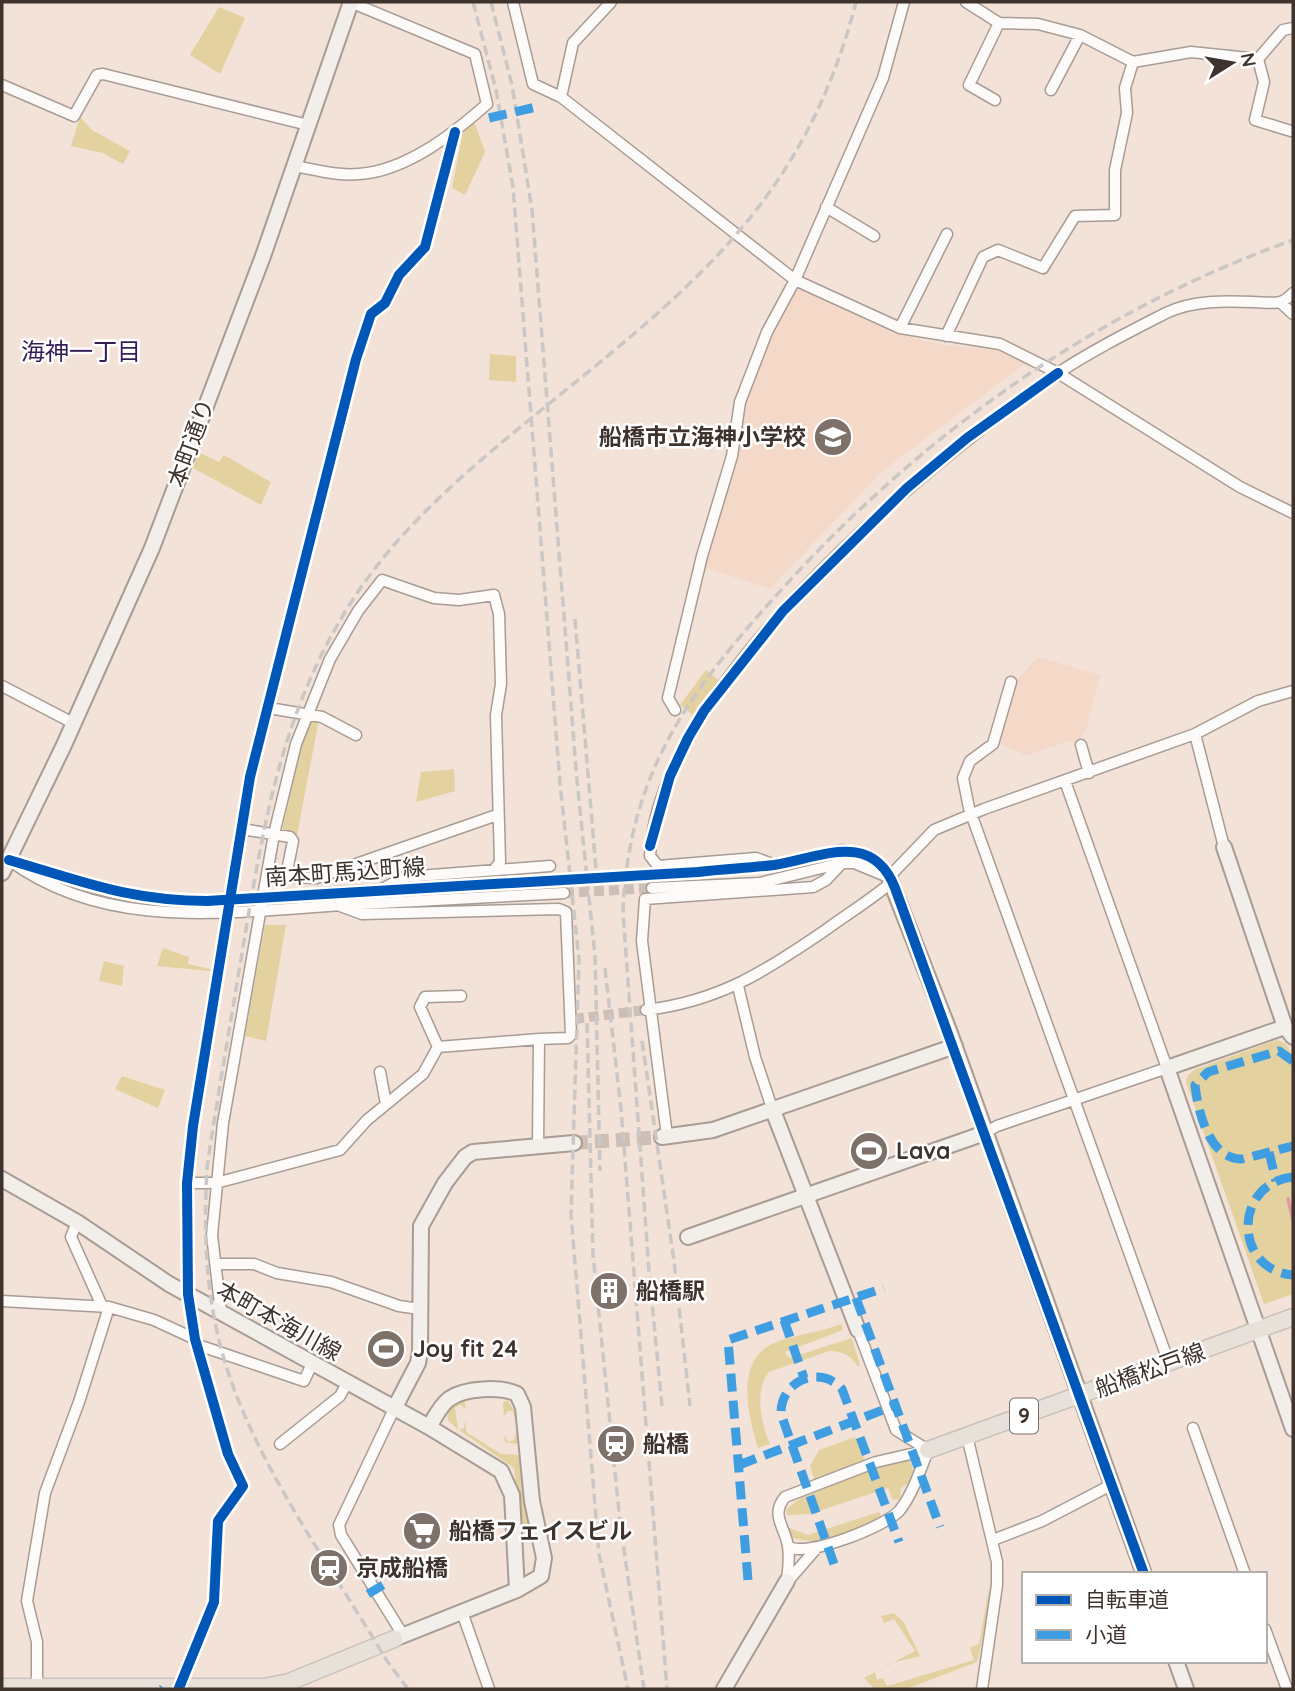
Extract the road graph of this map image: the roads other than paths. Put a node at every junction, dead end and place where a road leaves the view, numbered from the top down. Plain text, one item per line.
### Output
1 (351, 2) edge
2 (513, 2) edge
3 (611, 2) edge
4 (904, 2) edge
5 (967, 2) edge
6 (999, 23) junction
7 (1293, 27) edge
8 (1080, 35) junction
9 (1258, 59) junction
10 (1133, 62) junction
11 (2, 85) edge
12 (1051, 90) dead end
13 (561, 97) junction
14 (995, 100) dead end
15 (308, 125) junction
16 (1291, 131) dead end
17 (455, 132) junction
18 (294, 166) junction
19 (826, 207) junction
20 (947, 234) dead end
21 (874, 236) dead end
22 (795, 280) junction
23 (1293, 293) edge
24 (1280, 302) junction
25 (1293, 314) edge
26 (900, 328) junction
27 (946, 336) junction
28 (1058, 373) junction
29 (1240, 487) junction
30 (1234, 496) dead end
31 (1293, 513) edge
32 (1011, 682) dead end
33 (2, 686) edge
34 (1293, 691) edge
35 (269, 708) junction
36 (675, 710) dead end
37 (308, 714) junction
38 (74, 723) junction
39 (1195, 734) junction
40 (356, 735) dead end
41 (1081, 745) dead end
42 (1088, 773) junction
43 (1065, 781) junction
44 (971, 814) junction
45 (497, 815) junction
46 (242, 829) junction
47 (274, 834) junction
48 (1224, 847) joint
49 (842, 863) junction
50 (775, 865) junction
51 (5, 866) edge
52 (550, 866) dead end
53 (494, 870) junction
54 (651, 875) tunnel mouth
55 (891, 879) junction
56 (563, 881) tunnel mouth
57 (652, 888) tunnel mouth
58 (381, 890) junction
59 (564, 893) tunnel mouth
60 (261, 899) junction
61 (229, 900) junction
62 (340, 906) junction
63 (259, 911) junction
64 (227, 912) junction
65 (738, 986) junction
66 (461, 996) dead end
67 (647, 1010) junction
68 (1289, 1032) edge
69 (539, 1040) junction
70 (955, 1046) junction
71 (438, 1047) junction
72 (1167, 1068) junction
73 (380, 1072) dead end
74 (1074, 1099) junction
75 (386, 1104) junction
76 (772, 1108) junction
77 (985, 1133) junction
78 (665, 1136) joint
79 (574, 1143) tunnel mouth
80 (538, 1145) junction
81 (2, 1179) edge
82 (187, 1183) junction
83 (216, 1183) junction
84 (808, 1195) junction
85 (77, 1222) junction
86 (688, 1237) dead end
87 (219, 1264) dead end
88 (188, 1294) junction
89 (2, 1301) edge
90 (106, 1307) junction
91 (420, 1309) junction
92 (221, 1313) junction
93 (1293, 1317) edge
94 (1258, 1329) junction
95 (858, 1330) joint
96 (196, 1342) junction
97 (1169, 1363) junction
98 (312, 1364) junction
99 (347, 1383) junction
100 (1080, 1395) junction
101 (394, 1409) junction
102 (429, 1427) junction
103 (1193, 1428) dead end
104 (1293, 1429) edge
105 (967, 1436) junction
106 (280, 1444) dead end
107 (928, 1450) junction
108 (1111, 1485) junction
109 (993, 1540) junction
110 (788, 1546) junction
111 (818, 1548) junction
112 (1142, 1572) edge
113 (1244, 1572) edge
114 (787, 1581) junction
115 (517, 1590) junction
116 (462, 1612) junction
117 (1267, 1634) edge
118 (398, 1637) junction
119 (1177, 1663) edge
120 (294, 1686) edge
121 (2, 1687) edge
122 (37, 1688) edge
123 (179, 1688) edge
124 (489, 1689) edge
125 (724, 1689) edge
126 (982, 1689) edge
127 (1186, 1689) edge
128 (1287, 1689) edge

1 - 15 street, 本町通り
1 - 17 street
2 - 13 street
3 - 13 street
4 - 19 street
5 - 6 street
6 - 8 street
6 - 14 street
7 - 9 street
8 - 10 street
8 - 12 street
9 - 10 street
9 - 16 street
10 - 27 street
11 - 15 street
13 - 22 street
15 - 18 street, 本町通り
17 - 18 street
17 - 35 street
18 - 38 street, 本町通り
19 - 21 street
19 - 22 street
20 - 26 street
22 - 26 street
22 - 36 street
23 - 24 street
24 - 25 street
24 - 28 street
26 - 27 street
27 - 28 street
28 - 29 street
28 - 50 street
29 - 30 street
29 - 31 street
32 - 44 street
33 - 38 street
34 - 39 street
35 - 37 street
35 - 46 street
37 - 40 street
37 - 45 street
37 - 47 street
38 - 51 street, 本町通り
39 - 42 street
39 - 48 street
41 - 42 street
42 - 43 street
43 - 44 street
43 - 72 street
44 - 55 street
44 - 74 street
45 - 47 street
45 - 53 street
46 - 47 street
46 - 61 street
47 - 60 street
48 - 68 street
49 - 55 street
49 - 57 street
49 - 67 street
50 - 54 street
50 - 55 street
51 - 61 street, 南本町馬込町線
51 - 64 street, 南本町馬込町線
52 - 53 street
53 - 58 street
55 - 65 street
55 - 70 street
56 - 58 street, 南本町馬込町線
58 - 60 street, 南本町馬込町線
59 - 62 street, 南本町馬込町線
60 - 61 street, 南本町馬込町線
60 - 63 street
61 - 64 street
62 - 63 street, 南本町馬込町線
62 - 69 street
63 - 64 street, 南本町馬込町線
63 - 83 street
64 - 82 street
65 - 67 street
65 - 76 street
66 - 71 street
67 - 78 street
68 - 72 street
69 - 71 street
69 - 80 street
70 - 76 street
70 - 77 street
71 - 75 street
72 - 74 street
72 - 94 street
73 - 75 street
74 - 77 street
74 - 97 street
75 - 83 street
76 - 78 street
76 - 84 street
77 - 84 street
77 - 100 street
79 - 80 street
80 - 91 street
81 - 85 street, 本町本海川線
82 - 83 street
82 - 88 street
83 - 92 street
84 - 86 street
84 - 95 street
85 - 88 street, 本町本海川線
85 - 90 street
87 - 91 street
88 - 92 street, 本町本海川線
88 - 96 street
89 - 90 street
90 - 96 street
90 - 122 street
91 - 101 street
92 - 98 street, 本町本海川線
93 - 94 main road, 船橋松戸線 / 9
94 - 97 main road, 船橋松戸線 / 9
94 - 104 street
95 - 107 street
96 - 98 street
96 - 123 street
97 - 100 main road, 船橋松戸線 / 9
98 - 99 street, 本町本海川線
99 - 101 street, 本町本海川線
99 - 106 street
100 - 105 main road, 船橋松戸線 / 9
100 - 108 street
101 - 102 street, 本町本海川線
101 - 118 street
102 - 115 street, 本町本海川線
102 - 115 street
103 - 113 street
105 - 107 main road, 船橋松戸線 / 9
105 - 109 street
107 - 110 street
107 - 111 street
108 - 109 street
108 - 112 street
109 - 126 street
110 - 111 street
110 - 114 street
111 - 114 street
114 - 125 street
115 - 116 street
116 - 118 street
116 - 124 street
117 - 128 street
118 - 120 main road
119 - 127 street
120 - 123 main road
121 - 122 main road
122 - 123 main road

